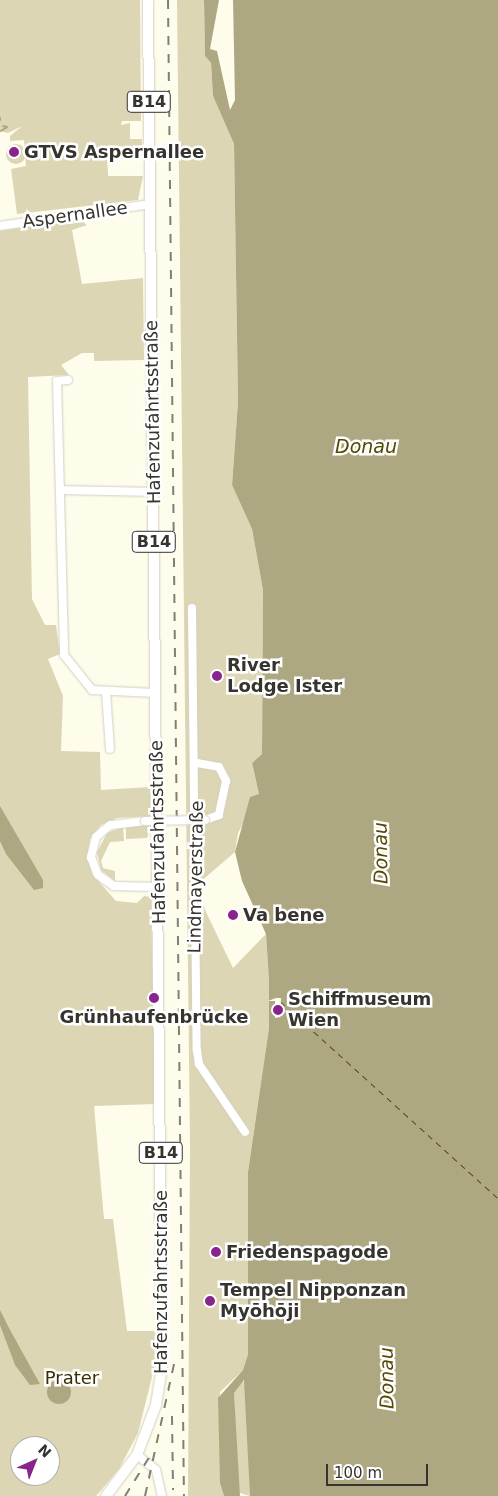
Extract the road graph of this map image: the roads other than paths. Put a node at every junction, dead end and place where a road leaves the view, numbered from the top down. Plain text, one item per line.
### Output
1 (148, 0) edge
2 (150, 204) junction
3 (0, 226) edge
4 (68, 380) dead end
5 (61, 490) junction
6 (154, 492) junction
7 (192, 608) dead end
8 (106, 692) junction
9 (156, 693) junction
10 (110, 749) dead end
11 (197, 763) junction
12 (159, 887) junction
13 (245, 1132) dead end
14 (137, 1455) junction
15 (106, 1496) edge
16 (162, 1496) edge

1 - 2 main road, B14
2 - 3 street, Aspernallee
2 - 6 main road, Hafenzufahrtsstraße / B14
4 - 5 street
5 - 6 street
5 - 8 street
6 - 9 main road, Hafenzufahrtsstraße / B14
7 - 11 street, Lindmayerstraße
8 - 9 street
8 - 10 street
9 - 12 main road, Hafenzufahrtsstraße / B14
11 - 12 street, bridge
11 - 13 street, Lindmayerstraße
12 - 14 main road, Hafenzufahrtsstraße / B14
14 - 15 main road, B14
14 - 16 street

